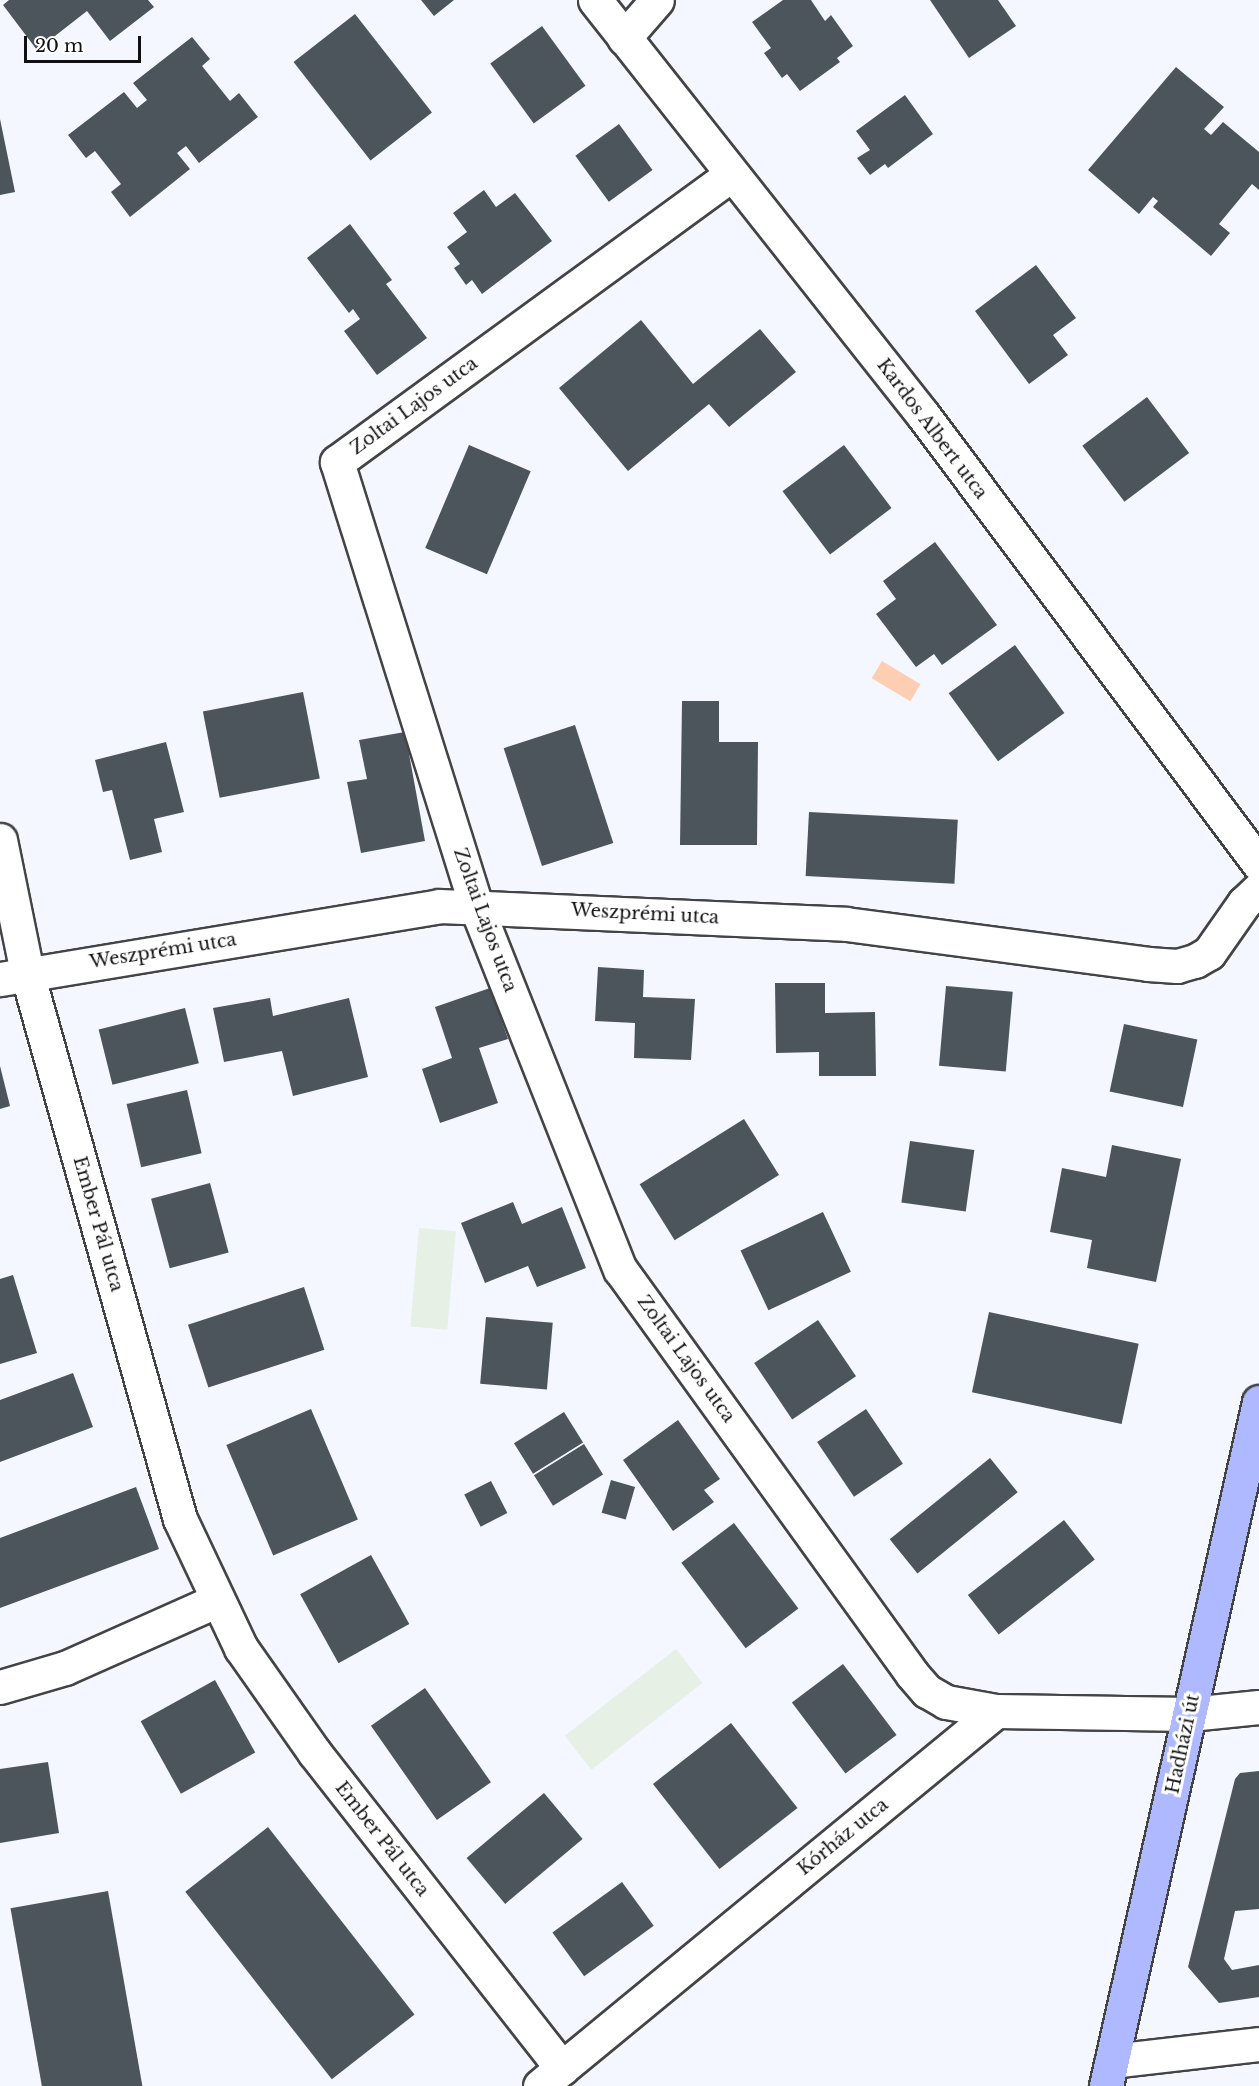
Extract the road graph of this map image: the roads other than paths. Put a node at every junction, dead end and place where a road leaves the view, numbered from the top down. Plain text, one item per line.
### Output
1 (595, 0) edge
2 (657, 0) edge
3 (624, 38) junction
4 (732, 174) junction
5 (0, 840) edge
6 (1259, 864) edge
7 (1259, 889) edge
8 (476, 906) junction
9 (13, 976) edge
10 (1259, 1402) edge
11 (218, 1599) junction
12 (0, 1687) edge
13 (1259, 1707) edge
14 (996, 1711) junction
15 (1190, 1714) junction
16 (1259, 2044) edge
17 (1109, 2073) edge
18 (551, 2077) edge

1 - 3 street, Kardos Albert utca
2 - 3 street
3 - 4 street, Kardos Albert utca
4 - 6 street, Kardos Albert utca
4 - 8 street, Zoltai Lajos utca
5 - 9 street, Ember Pál utca
7 - 8 street, Weszprémi utca
8 - 9 street, Weszprémi utca
8 - 14 street, Zoltai Lajos utca
9 - 11 street, Ember Pál utca
10 - 15 street, Hadházi út
11 - 12 street
11 - 18 street, Ember Pál utca
13 - 15 street
14 - 15 street
14 - 18 street, Kórház utca
15 - 17 street, Hadházi út
16 - 17 street

